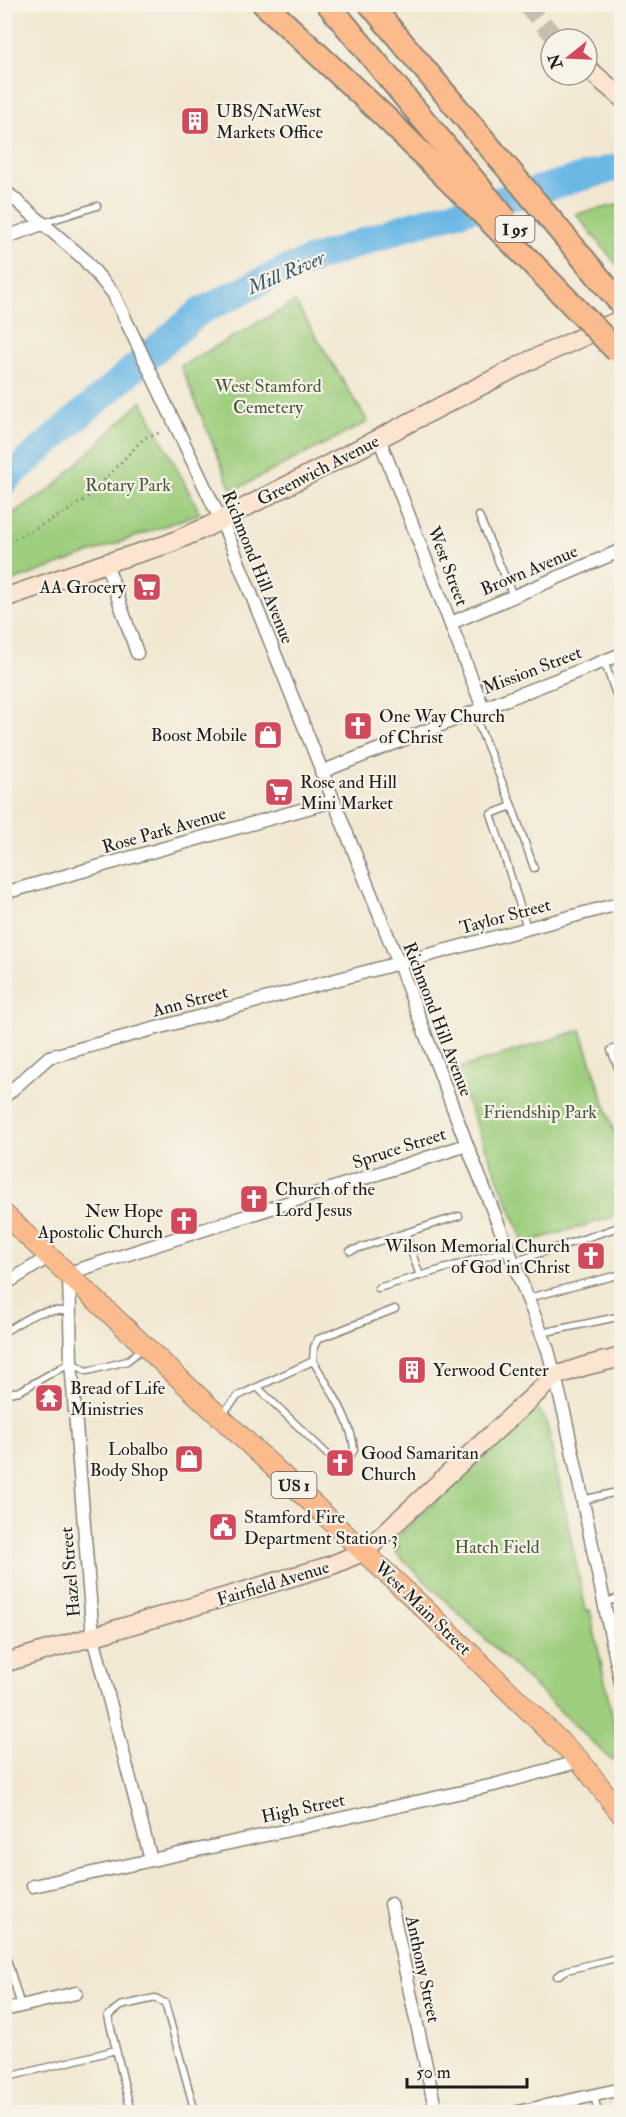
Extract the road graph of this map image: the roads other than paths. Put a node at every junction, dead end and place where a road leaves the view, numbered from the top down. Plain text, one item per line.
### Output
1 (264, 4) edge
2 (328, 4) edge
3 (370, 4) edge
4 (599, 79) edge
5 (621, 98) edge
6 (4, 190) edge
7 (97, 206) dead end
8 (42, 224) junction
9 (4, 238) edge
10 (621, 305) edge
11 (621, 319) edge
12 (619, 354) edge
13 (379, 438) junction
14 (480, 516) dead end
15 (221, 520) junction
16 (621, 550) edge
17 (106, 563) junction
18 (513, 597) junction
19 (4, 598) edge
20 (452, 623) junction
21 (137, 653) dead end
22 (621, 654) edge
23 (604, 661) junction
24 (478, 710) junction
25 (621, 711) edge
26 (321, 772) junction
27 (333, 801) junction
28 (512, 807) junction
29 (534, 868) dead end
30 (4, 893) edge
31 (621, 903) edge
32 (527, 929) junction
33 (399, 964) junction
34 (621, 1047) edge
35 (621, 1077) edge
36 (4, 1097) edge
37 (467, 1145) junction
38 (4, 1214) edge
39 (459, 1215) dead end
40 (621, 1226) edge
41 (405, 1233) junction
42 (350, 1251) dead end
43 (50, 1256) junction
44 (510, 1256) junction
45 (69, 1273) junction
46 (621, 1274) edge
47 (420, 1276) junction
48 (4, 1286) edge
49 (378, 1288) dead end
50 (527, 1298) junction
51 (395, 1309) dead end
52 (70, 1312) junction
53 (621, 1316) edge
54 (4, 1332) edge
55 (541, 1333) junction
56 (146, 1345) junction
57 (621, 1357) edge
58 (313, 1361) junction
59 (71, 1362) junction
60 (555, 1376) junction
61 (257, 1387) junction
62 (4, 1391) edge
63 (221, 1416) junction
64 (621, 1491) edge
65 (582, 1500) junction
66 (365, 1551) junction
67 (621, 1598) edge
68 (604, 1603) junction
69 (93, 1637) junction
70 (617, 1648) edge
71 (4, 1663) edge
72 (621, 1688) edge
73 (580, 1761) junction
74 (619, 1804) edge
75 (151, 1860) junction
76 (33, 1886) dead end
77 (391, 1904) dead end
78 (5, 1948) edge
79 (616, 1958) dead end
80 (557, 1976) dead end
81 (76, 1993) dead end
82 (21, 2006) junction
83 (4, 2010) edge
84 (116, 2050) junction
85 (4, 2078) edge
86 (621, 2089) edge
87 (594, 2095) junction
88 (131, 2112) edge
89 (195, 2112) edge
90 (436, 2112) edge
91 (518, 2112) edge
92 (598, 2112) edge

1 - 12 highway, bridge
2 - 12 highway, I 95, bridge
3 - 10 highway, I 95
4 - 5 main road
6 - 8 street
7 - 8 lane
8 - 9 street
8 - 15 street, Richmond Hill Avenue
11 - 13 main road, Greenwich Avenue
13 - 15 main road, Greenwich Avenue
13 - 20 street, West Street
14 - 18 lane
15 - 17 main road, Greenwich Avenue
15 - 26 street, Richmond Hill Avenue
16 - 18 street, Brown Avenue
17 - 19 main road, Greenwich Avenue
17 - 21 street
18 - 20 street, Brown Avenue
20 - 24 street, West Street
22 - 23 street, Mission Street
23 - 24 street, Mission Street
23 - 25 lane
24 - 26 street, Mission Street
24 - 28 lane
26 - 27 street, Richmond Hill Avenue
27 - 30 street, Rose Park Avenue
27 - 33 street, Richmond Hill Avenue
28 - 29 lane
28 - 32 lane
31 - 32 street, Taylor Street
32 - 33 street, Taylor Street
33 - 36 street, Ann Street
33 - 37 street, Richmond Hill Avenue
34 - 35 lane
37 - 44 street, Richmond Hill Avenue
37 - 45 street, Spruce Street
38 - 43 main road, West Main Street / US 1
39 - 41 lane
40 - 44 lane
41 - 42 lane
41 - 47 lane
43 - 45 main road, West Main Street / US 1
43 - 48 street
44 - 47 lane
44 - 50 street, Richmond Hill Avenue
45 - 52 street, Hazel Street
45 - 56 main road, West Main Street / US 1
46 - 50 lane
47 - 49 lane
50 - 55 street, Richmond Hill Avenue
51 - 58 lane
52 - 54 lane
52 - 59 street, Hazel Street
53 - 55 lane
55 - 60 street, Richmond Hill Avenue
56 - 59 lane
56 - 63 main road, West Main Street / US 1
57 - 60 main road, Fairfield Avenue
58 - 61 lane
58 - 61 lane
59 - 62 lane
59 - 69 street, Hazel Street
60 - 65 street, Richmond Hill Avenue
60 - 66 main road, Fairfield Avenue
61 - 63 lane
63 - 66 main road, West Main Street / US 1
64 - 65 lane
65 - 68 street, Richmond Hill Avenue
66 - 69 main road, Fairfield Avenue
66 - 73 main road, West Main Street / US 1
67 - 68 lane
68 - 70 street, Richmond Hill Avenue
69 - 71 main road, Fairfield Avenue
69 - 75 street, Hazel Street
70 - 72 street, Richmond Hill Avenue
73 - 74 main road, West Main Street / US 1
73 - 75 street, High Street
75 - 76 street, High Street
77 - 90 street, Anthony Street
78 - 82 lane
79 - 80 lane
81 - 82 street
82 - 83 street
84 - 85 lane
84 - 88 lane
84 - 89 lane
86 - 87 street
87 - 91 street
87 - 92 lane

